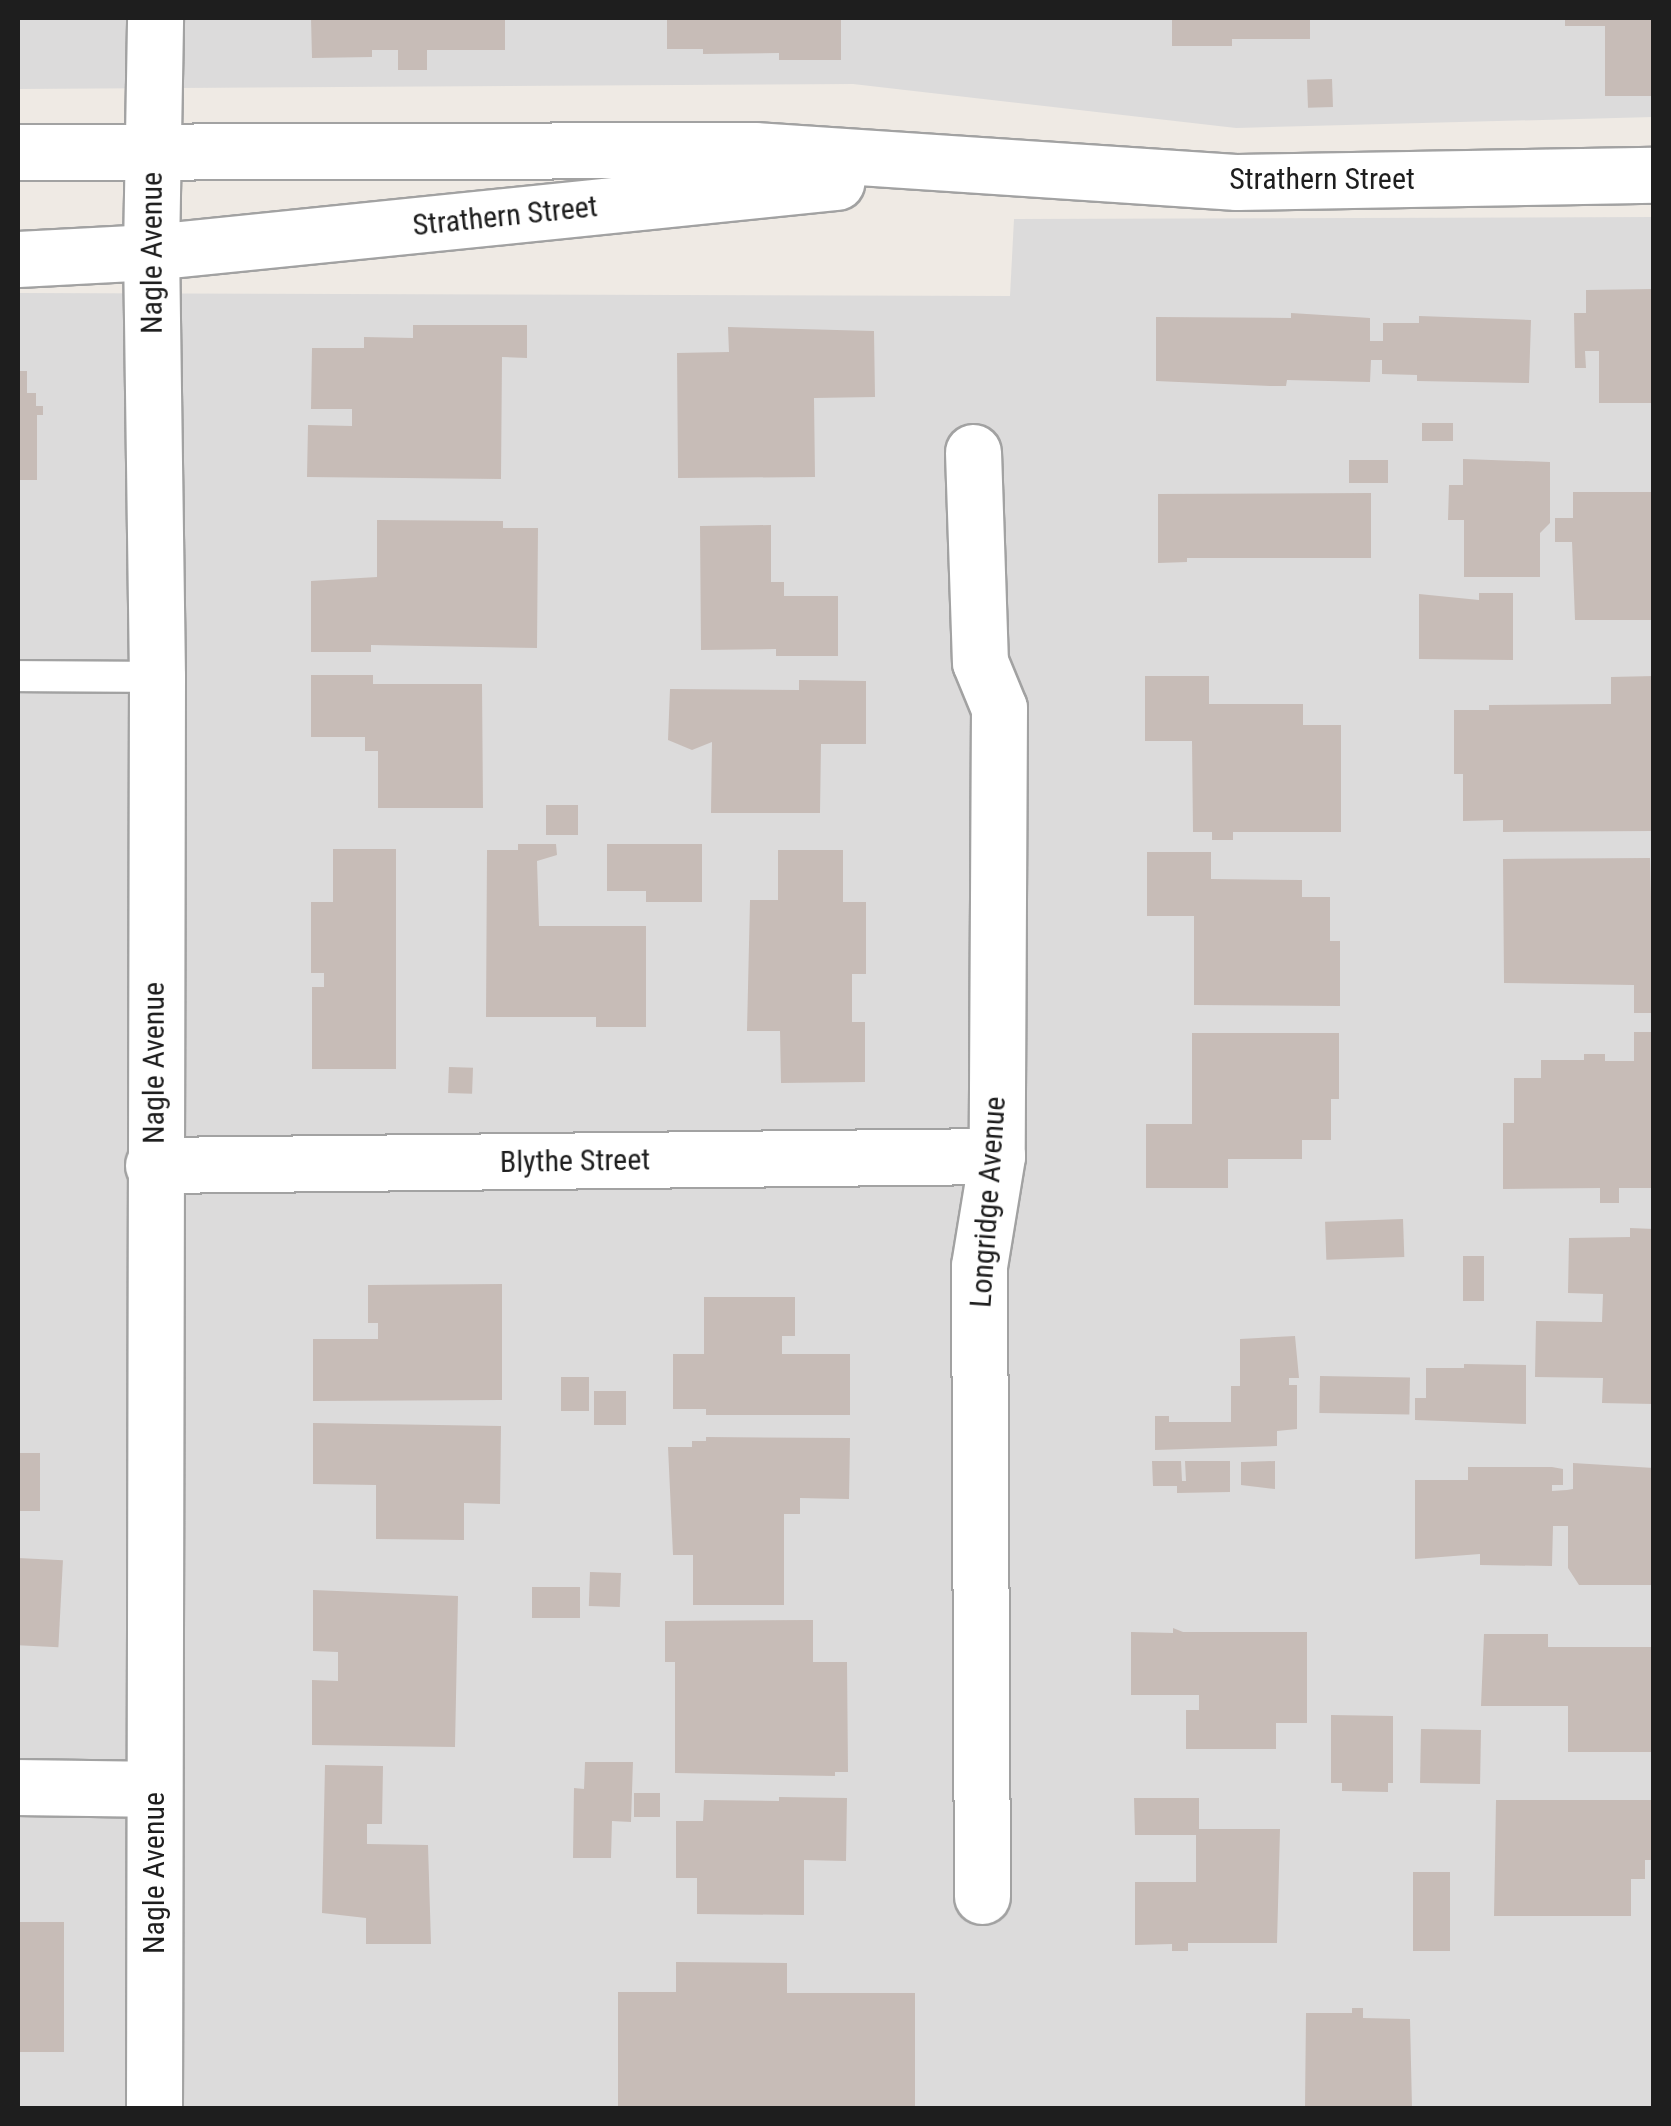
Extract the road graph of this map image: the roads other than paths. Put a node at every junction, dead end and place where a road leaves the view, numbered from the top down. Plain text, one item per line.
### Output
1 (156, 18) edge
2 (152, 151) junction
3 (18, 152) edge
4 (992, 166) junction
5 (1654, 175) edge
6 (151, 252) junction
7 (18, 259) edge
8 (973, 452) dead end
9 (18, 676) edge
10 (157, 676) junction
11 (997, 1156) junction
12 (153, 1165) junction
13 (18, 1788) edge
14 (154, 1789) junction
15 (982, 1896) dead end
16 (154, 2108) edge

1 - 2 street, Nagle Avenue
2 - 3 street, Strathern Street
2 - 4 street, Strathern Street
2 - 6 street, Nagle Avenue
4 - 5 street, Strathern Street
4 - 6 street, Strathern Street
6 - 7 street, Strathern Street
6 - 10 street, Nagle Avenue
8 - 11 street, Longridge Avenue
9 - 10 lane
10 - 12 street, Nagle Avenue
11 - 12 street, Blythe Street
11 - 15 street, Longridge Avenue
12 - 14 street, Nagle Avenue
13 - 14 street
14 - 16 street, Nagle Avenue

